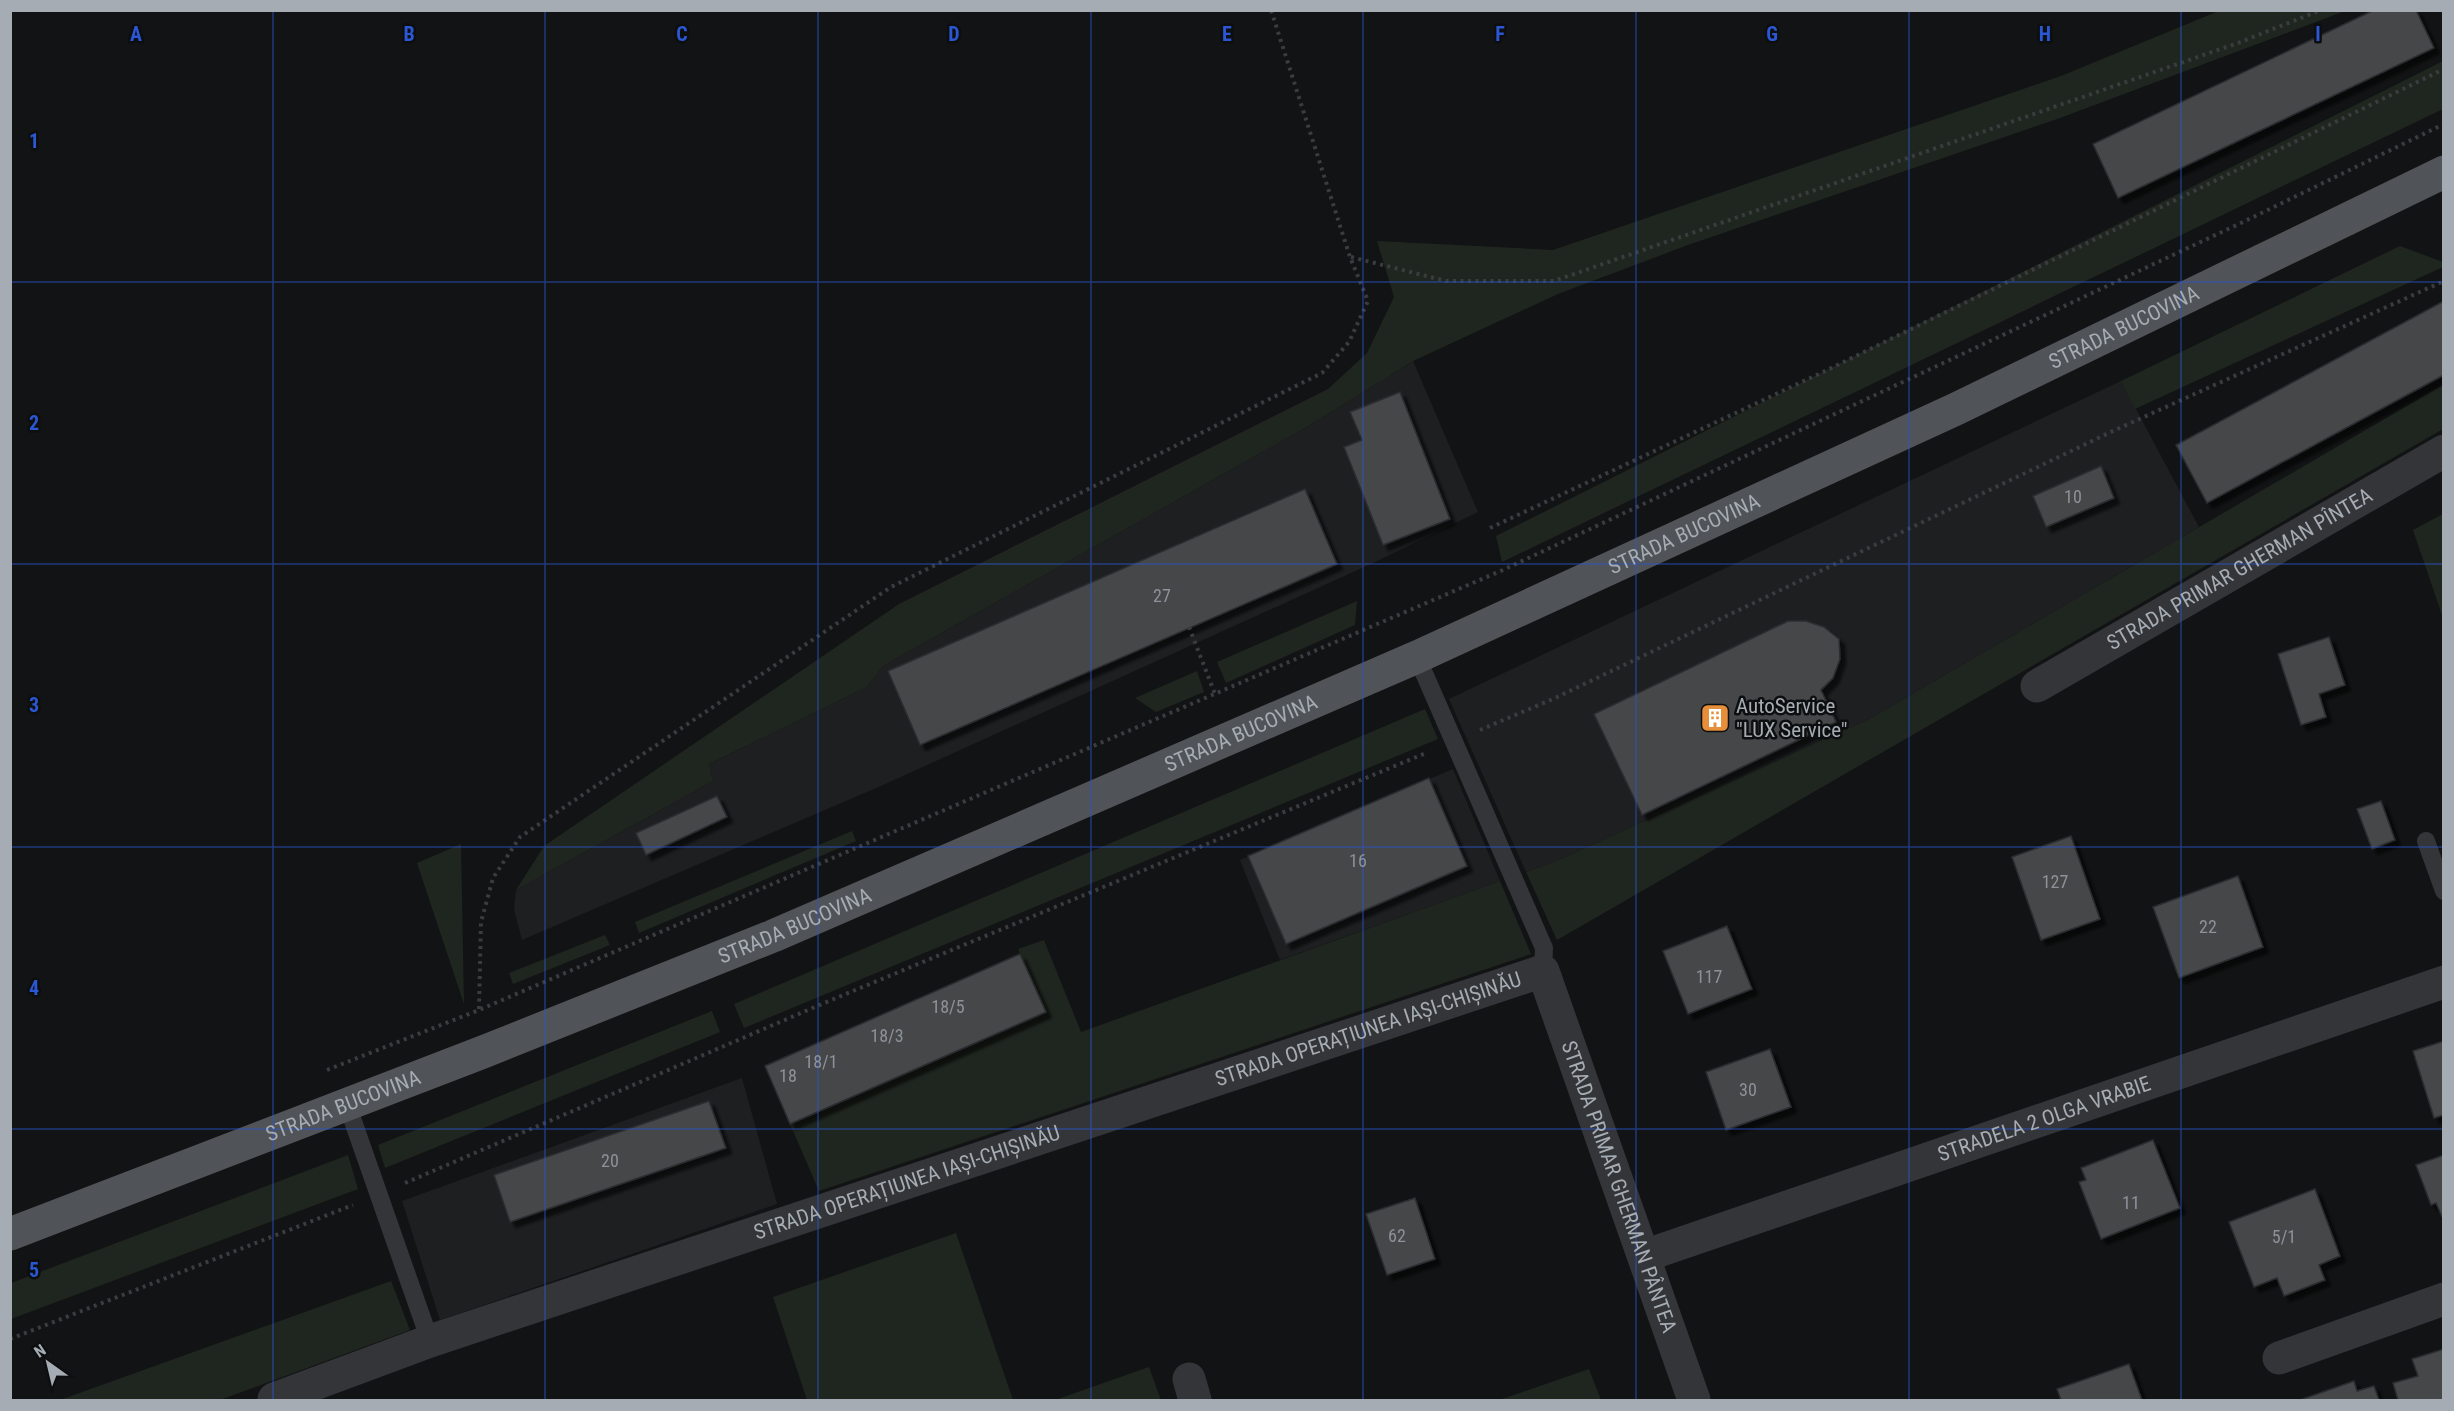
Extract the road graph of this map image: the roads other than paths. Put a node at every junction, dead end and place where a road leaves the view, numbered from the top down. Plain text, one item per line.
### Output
1 (2444, 172) edge
2 (2444, 451) edge
3 (1417, 657) junction
4 (2037, 686) dead end
5 (2426, 841) dead end
6 (2444, 891) edge
7 (1543, 971) junction
8 (2444, 982) edge
9 (347, 1104) junction
10 (10, 1234) edge
11 (1644, 1256) junction
12 (2444, 1299) edge
13 (430, 1341) junction
14 (2279, 1358) dead end
15 (274, 1399) edge
16 (1694, 1401) edge

1 - 3 main road, STRADA BUCOVINA
2 - 4 street, STRADA PRIMAR GHERMAN PÎNTEA
3 - 7 lane
3 - 9 main road, STRADA BUCOVINA
5 - 6 lane
7 - 11 street, STRADA PRIMAR GHERMAN PÂNTEA
7 - 13 street, STRADA OPERAȚIUNEA IAȘI-CHIȘINĂU
8 - 11 street, STRADELA 2 OLGA VRABIE
9 - 10 main road, STRADA BUCOVINA
9 - 13 lane
11 - 16 street, STRADA PRIMAR GHERMAN PÂNTEA
12 - 14 street
13 - 15 street, STRADA OPERAȚIUNEA IAȘI-CHIȘINĂU

